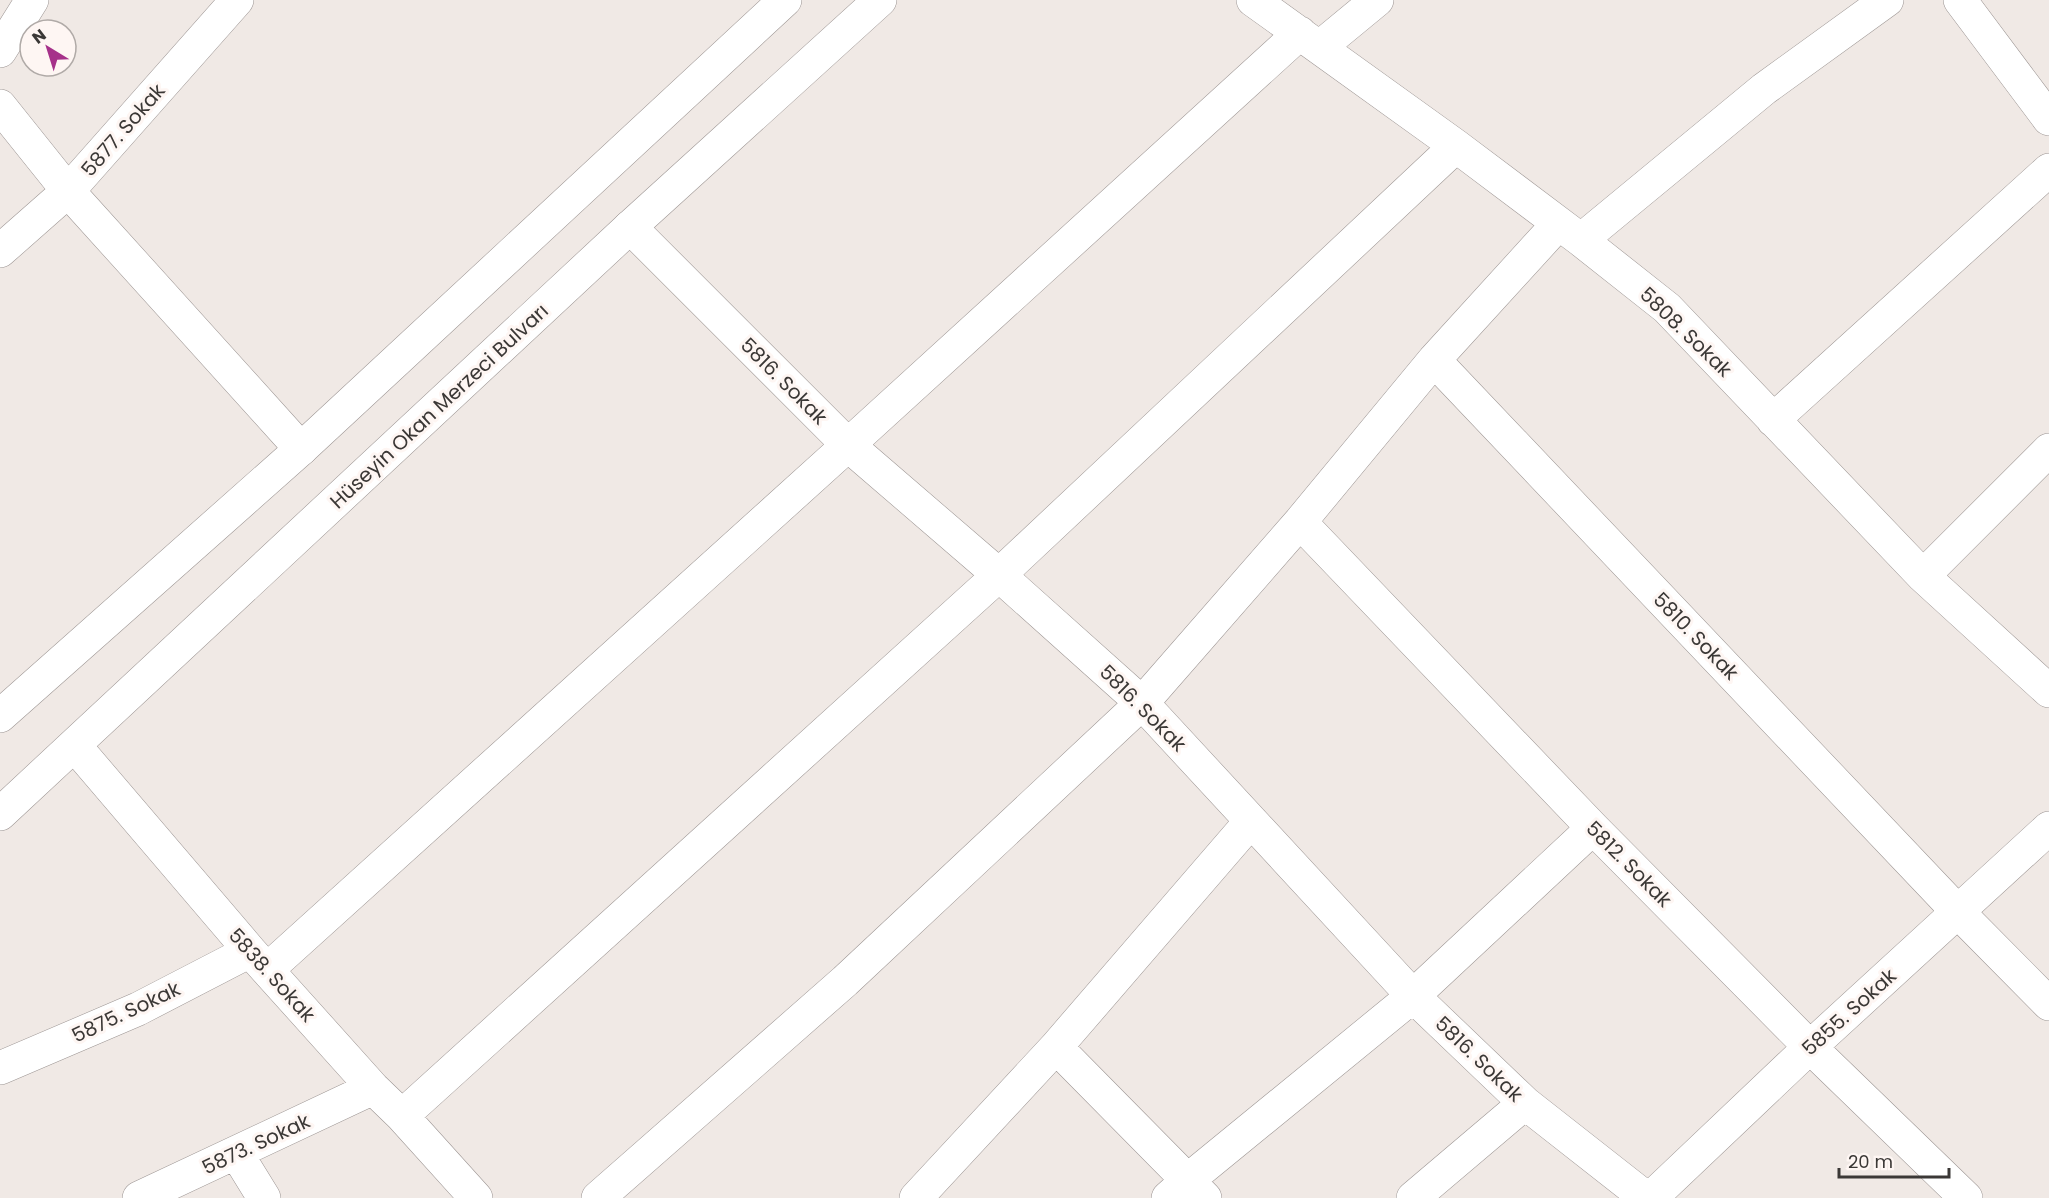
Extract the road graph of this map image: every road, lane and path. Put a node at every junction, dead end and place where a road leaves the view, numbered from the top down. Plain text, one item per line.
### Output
1 (32, 0) edge
2 (237, 0) edge
3 (785, 0) edge
4 (880, 0) edge
5 (1253, 0) edge
6 (1377, 0) edge
7 (1887, 0) edge
8 (1960, 0) edge
9 (1310, 40) junction
10 (0, 51) edge
11 (0, 106) edge
12 (2049, 119) edge
13 (1455, 146) junction
14 (2049, 170) edge
15 (68, 191) junction
16 (630, 227) junction
17 (1570, 232) junction
18 (0, 251) edge
19 (1434, 360) junction
20 (1773, 420) junction
21 (848, 445) junction
22 (301, 449) junction
23 (2049, 450) edge
24 (1300, 522) junction
25 (999, 575) junction
26 (1923, 576) junction
27 (2049, 691) edge
28 (1142, 703) junction
29 (0, 716) edge
30 (75, 746) junction
31 (0, 814) edge
32 (1251, 821) junction
33 (1593, 828) junction
34 (2049, 828) edge
35 (1959, 913) junction
36 (259, 960) junction
37 (1413, 996) junction
38 (2049, 1004) edge
39 (1056, 1047) junction
40 (1810, 1047) junction
41 (0, 1068) edge
42 (373, 1088) junction
43 (1525, 1103) junction
44 (402, 1116) junction
45 (237, 1154) junction
46 (1187, 1192) edge
47 (139, 1198) edge
48 (264, 1198) edge
49 (476, 1198) edge
50 (598, 1198) edge
51 (916, 1198) edge
52 (1413, 1198) edge
53 (1646, 1198) edge
54 (1651, 1198) edge
55 (1966, 1198) edge

1 - 10 street
2 - 15 street, 5877. Sokak
3 - 22 street
4 - 16 street, Hüseyin Okan Merzeci Bulvarı
5 - 9 street, 5808. Sokak
6 - 9 street, 5875. Sokak
7 - 17 street
8 - 12 street
9 - 13 street, 5808. Sokak
9 - 21 street, 5875. Sokak
11 - 15 street
13 - 17 street, 5808. Sokak
13 - 25 street
14 - 20 street
15 - 18 street, 5877. Sokak
15 - 22 street
16 - 21 street, 5816. Sokak
16 - 30 street, Hüseyin Okan Merzeci Bulvarı
17 - 19 street
17 - 20 street, 5808. Sokak
19 - 24 street
19 - 35 street, 5810. Sokak
20 - 26 street, 5808. Sokak
21 - 25 street, 5816. Sokak
21 - 36 street, 5875. Sokak
22 - 29 street
23 - 26 street
24 - 28 street
24 - 33 street, 5812. Sokak
25 - 28 street, 5816. Sokak
25 - 44 street
26 - 27 street, 5808. Sokak
28 - 32 street, 5816. Sokak
28 - 50 street
30 - 31 street, Hüseyin Okan Merzeci Bulvarı
30 - 36 street, 5838. Sokak
32 - 37 street, 5816. Sokak
32 - 39 street
33 - 37 street
33 - 40 street, 5812. Sokak
34 - 35 street, 5855. Sokak
35 - 38 street, 5810. Sokak
35 - 40 street, 5855. Sokak
36 - 41 street, 5875. Sokak
36 - 42 street, 5838. Sokak
37 - 43 street, 5816. Sokak
37 - 46 street
39 - 46 street
39 - 51 street
40 - 54 street, 5855. Sokak
40 - 55 street, 5812. Sokak
42 - 44 street, 5838. Sokak
42 - 45 street, 5873. Sokak
43 - 52 street
43 - 53 street, 5816. Sokak
44 - 49 street, 5838. Sokak
45 - 47 street, 5873. Sokak
45 - 48 street

